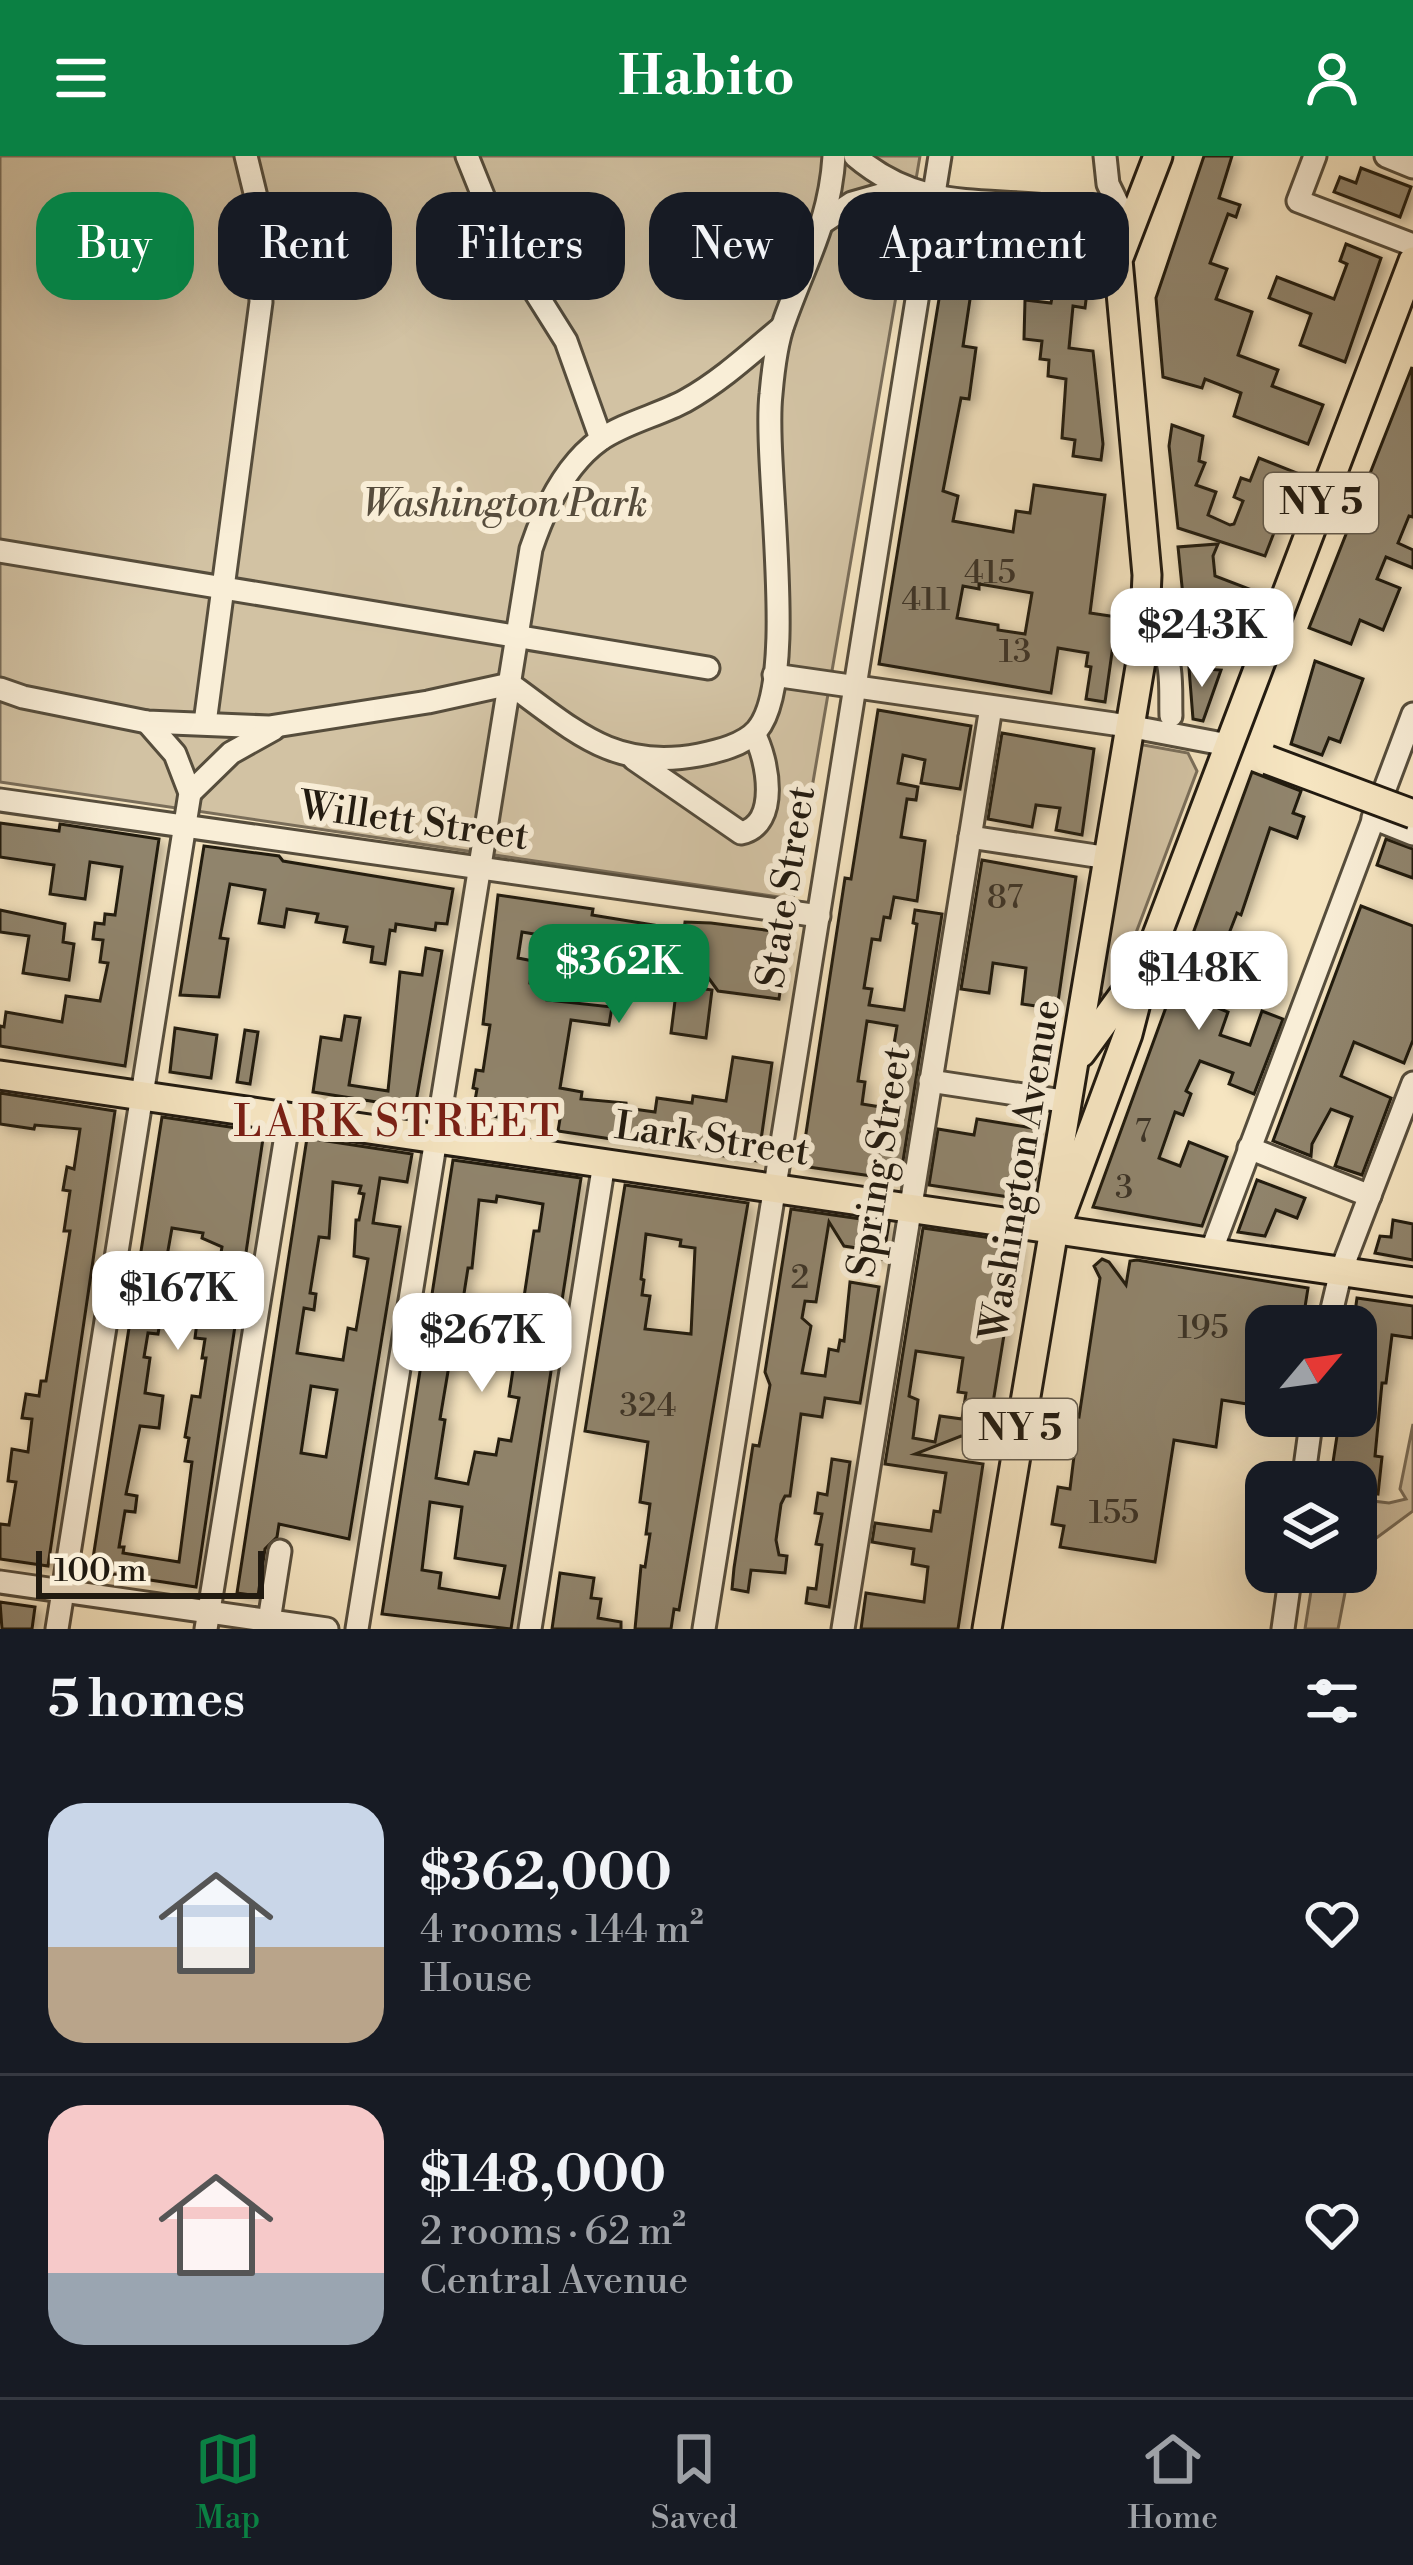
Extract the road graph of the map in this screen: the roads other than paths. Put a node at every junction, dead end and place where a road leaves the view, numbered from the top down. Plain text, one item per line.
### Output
1 (246, 156) edge
2 (467, 156) edge
3 (834, 156) edge
4 (855, 156) edge
5 (940, 156) edge
6 (1106, 156) edge
7 (1158, 156) edge
8 (1315, 156) edge
9 (1386, 156) edge
10 (1413, 166) edge
11 (902, 188) junction
12 (918, 192) edge
13 (935, 192) edge
14 (825, 221) junction
15 (1130, 229) junction
16 (1413, 244) edge
17 (1413, 260) edge
18 (917, 300) edge
19 (1403, 316) edge
20 (782, 327) junction
21 (602, 439) junction
22 (0, 550) edge
23 (224, 588) junction
24 (517, 637) junction
25 (1159, 640) dead end
26 (708, 668) dead end
27 (774, 675) junction
28 (510, 683) junction
29 (855, 688) junction
30 (0, 689) edge
31 (991, 707) junction
32 (1413, 714) edge
33 (1171, 716) dead end
34 (148, 722) junction
35 (205, 723) junction
36 (287, 724) junction
37 (1129, 726) junction
38 (754, 734) junction
39 (1228, 745) junction
40 (633, 759) junction
41 (1383, 791) junction
42 (190, 793) junction
43 (0, 800) edge
44 (1413, 803) edge
45 (1413, 814) edge
46 (1373, 818) junction
47 (184, 828) junction
48 (1413, 834) edge
49 (970, 837) junction
50 (1109, 858) junction
51 (478, 866) junction
52 (818, 916) junction
53 (1146, 964) junction
54 (1076, 1058) junction
55 (0, 1075) edge
56 (937, 1082) junction
57 (1413, 1083) edge
58 (142, 1096) junction
59 (1069, 1102) junction
60 (289, 1117) junction
61 (437, 1139) junction
62 (1249, 1148) junction
63 (604, 1163) junction
64 (775, 1188) junction
65 (1370, 1196) junction
66 (909, 1208) junction
67 (1054, 1229) junction
68 (1211, 1252) junction
69 (1341, 1271) junction
70 (1413, 1282) edge
71 (1333, 1305) edge
72 (280, 1551) dead end
73 (0, 1582) edge
74 (63, 1591) junction
75 (1288, 1593) edge
76 (208, 1620) edge
77 (269, 1621) junction
78 (57, 1629) edge
79 (327, 1629) edge
80 (357, 1629) edge
81 (530, 1629) edge
82 (704, 1629) edge
83 (843, 1629) edge
84 (987, 1629) edge
85 (1283, 1629) edge

1 - 23 street
2 - 21 street
3 - 14 street
4 - 11 street
5 - 13 street, State Street
6 - 15 street
7 - 15 main road, Washington Avenue
8 - 16 street
9 - 10 street
11 - 12 street
11 - 14 street
14 - 20 street
15 - 37 main road, Washington Avenue
17 - 19 main road, NY 5
18 - 29 street, State Street
19 - 39 main road, NY 5
20 - 21 street
20 - 27 street
21 - 24 street
22 - 23 street
23 - 24 street
23 - 35 street
24 - 26 street
24 - 28 street
25 - 33 street
27 - 29 street
27 - 38 street
28 - 36 street
28 - 40 street
28 - 51 street
29 - 31 street
29 - 52 street, State Street
30 - 34 street
31 - 37 street
31 - 49 street, Spring Street
32 - 41 street
34 - 35 street
34 - 42 street
35 - 36 street
36 - 42 street
37 - 39 street
37 - 50 main road, Washington Avenue
38 - 40 street
38 - 40 street
39 - 45 main road, bridge
39 - 53 main road, NY 5
41 - 44 street
41 - 46 street
42 - 47 street
43 - 47 street, Willett Street
46 - 48 street
46 - 62 street
47 - 51 street, Willett Street
47 - 58 street
49 - 50 street
49 - 56 street, Spring Street
50 - 54 main road, Washington Avenue
51 - 52 street, Willett Street
51 - 61 street
52 - 64 street, State Street
53 - 54 main road, NY 5
53 - 67 main road, NY 5
54 - 59 main road, Washington Avenue / NY 5
55 - 58 main road, Lark Street
56 - 59 street
56 - 66 street, Spring Street
57 - 65 street
58 - 60 main road, Lark Street
58 - 74 street
59 - 67 main road, Washington Avenue / NY 5
60 - 61 main road, Lark Street
60 - 76 street
61 - 63 main road, Lark Street
61 - 80 street
62 - 65 street
62 - 68 street
63 - 64 main road, Lark Street
63 - 81 street
64 - 66 main road, Lark Street
64 - 82 street, State Street
65 - 69 street
66 - 67 main road, Lark Street
66 - 83 street, Spring Street
67 - 68 main road, Lark Street
67 - 84 main road, Washington Avenue / NY 5
68 - 69 main road, Lark Street
69 - 70 main road, Lark Street
69 - 71 street
72 - 77 street
73 - 74 street
74 - 76 street
74 - 78 street
75 - 85 street
76 - 77 street
77 - 79 street

